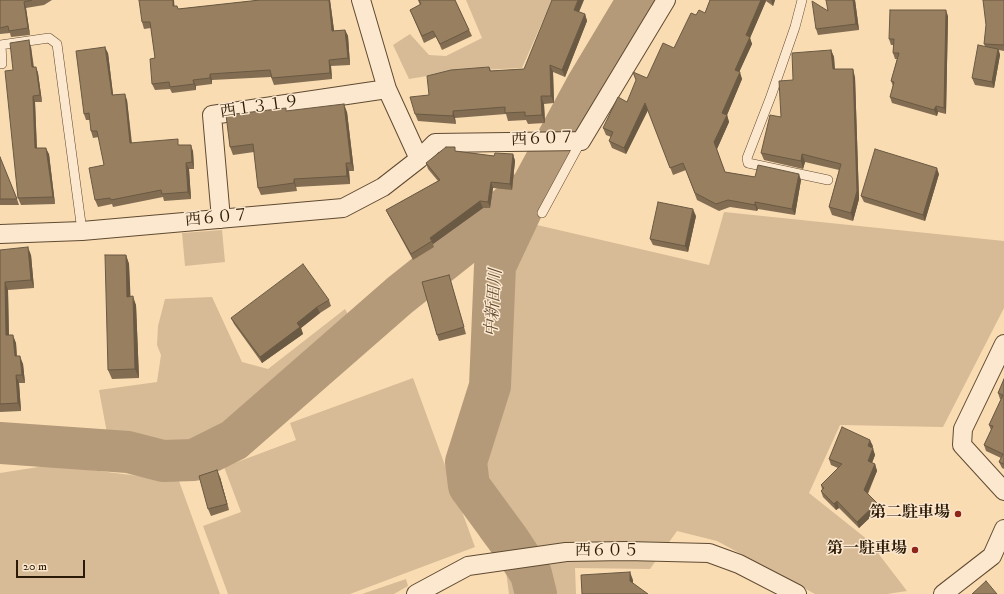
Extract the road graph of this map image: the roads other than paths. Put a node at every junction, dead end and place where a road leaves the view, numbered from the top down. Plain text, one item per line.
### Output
1 (361, 0) edge
2 (666, 0) edge
3 (802, 0) edge
4 (0, 45) edge
5 (2, 64) dead end
6 (387, 89) junction
7 (576, 141) junction
8 (420, 158) junction
9 (828, 180) dead end
10 (542, 213) dead end
11 (221, 219) junction
12 (82, 230) junction
13 (0, 234) edge
14 (1004, 344) edge
15 (1004, 491) edge
16 (1004, 529) edge
17 (416, 594) edge
18 (797, 594) edge
19 (943, 594) edge

1 - 6 street
2 - 7 street, 西６０７
3 - 9 lane
4 - 5 lane
4 - 12 lane
6 - 8 street
6 - 11 street, 西１３１９
7 - 8 street, 西６０７
7 - 10 lane
8 - 11 street, 西６０７
11 - 12 street, 西６０７
12 - 13 street, 西６０７
14 - 15 street
16 - 19 street
17 - 18 street, 西６０５

